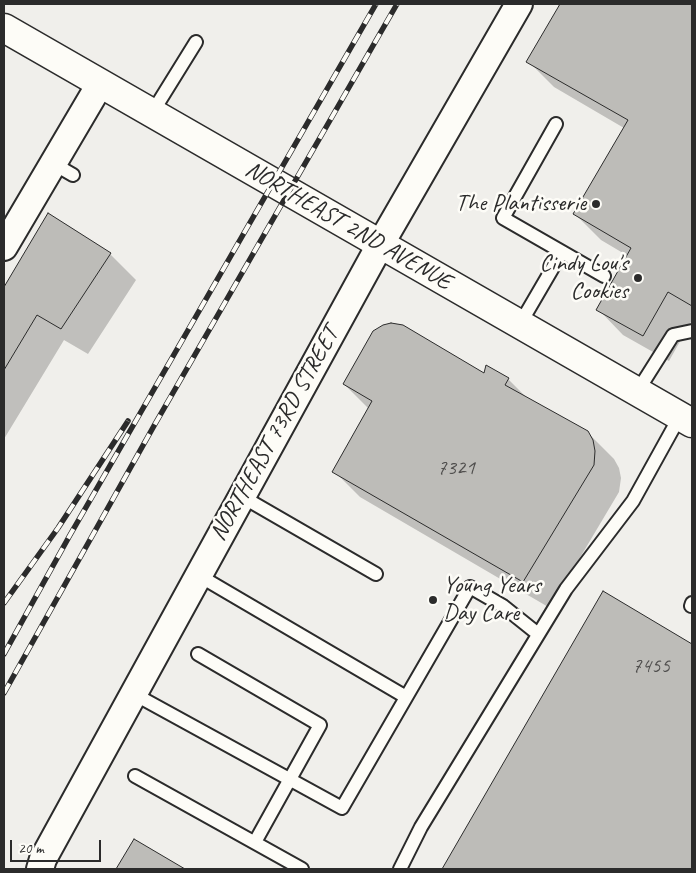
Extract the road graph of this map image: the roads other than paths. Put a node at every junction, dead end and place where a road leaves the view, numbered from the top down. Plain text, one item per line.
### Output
1 (519, 4) edge
2 (4, 28) edge
3 (196, 42) dead end
4 (100, 84) junction
5 (152, 113) junction
6 (556, 124) dead end
7 (380, 245) junction
8 (4, 247) edge
9 (562, 252) junction
10 (604, 276) dead end
11 (520, 324) junction
12 (692, 331) edge
13 (638, 392) junction
14 (686, 420) edge
15 (241, 496) junction
16 (376, 574) dead end
17 (198, 575) junction
18 (538, 634) junction
19 (198, 654) dead end
20 (134, 694) junction
21 (406, 697) junction
22 (135, 776) dead end
23 (290, 780) junction
24 (255, 842) junction
25 (40, 869) edge
26 (302, 869) edge
27 (400, 869) edge

1 - 7 street, NORTHEAST 73RD STREET
2 - 4 main road, NORTHEAST 2ND AVENUE
3 - 5 lane
4 - 5 main road, NORTHEAST 2ND AVENUE
4 - 8 street
5 - 7 main road, NORTHEAST 2ND AVENUE
6 - 9 lane
7 - 11 main road, NORTHEAST 2ND AVENUE
7 - 15 street, NORTHEAST 73RD STREET
9 - 10 lane
9 - 11 lane
11 - 13 main road, NORTHEAST 2ND AVENUE
12 - 13 lane
13 - 14 main road, NORTHEAST 2ND AVENUE
14 - 18 lane
15 - 16 lane
15 - 17 street, NORTHEAST 73RD STREET
17 - 20 street, NORTHEAST 73RD STREET
17 - 21 lane
18 - 21 lane
18 - 27 lane
19 - 23 lane
20 - 23 lane
20 - 25 street, NORTHEAST 73RD STREET
21 - 23 lane
22 - 24 lane
23 - 24 lane
24 - 26 lane

